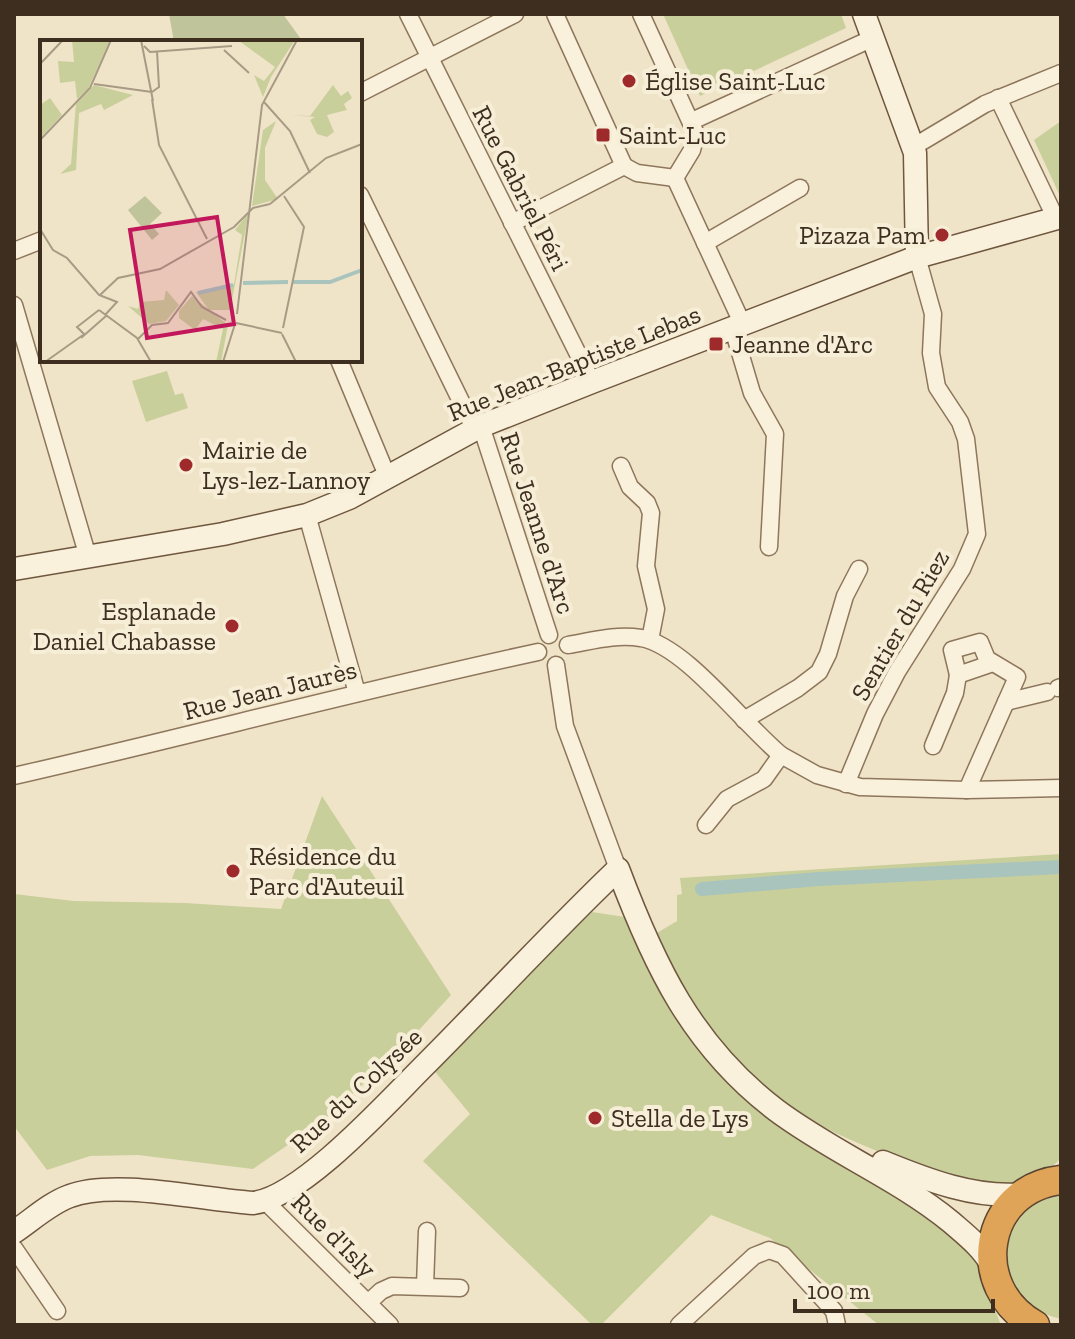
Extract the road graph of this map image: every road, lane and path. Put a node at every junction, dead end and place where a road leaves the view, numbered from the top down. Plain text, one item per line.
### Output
1 (408, 14) edge
2 (515, 14) edge
3 (555, 14) edge
4 (641, 14) edge
5 (864, 14) edge
6 (873, 38) junction
7 (430, 58) junction
8 (1061, 73) edge
9 (362, 92) edge
10 (998, 98) junction
11 (692, 121) junction
12 (913, 147) junction
13 (624, 166) junction
14 (675, 178) junction
15 (800, 188) dead end
16 (362, 199) edge
17 (1058, 218) edge
18 (512, 223) junction
19 (40, 241) edge
20 (705, 243) junction
21 (14, 251) edge
22 (917, 257) junction
23 (14, 305) edge
24 (738, 327) junction
25 (340, 362) edge
26 (592, 382) junction
27 (478, 428) junction
28 (621, 466) dead end
29 (388, 478) junction
30 (307, 515) junction
31 (769, 547) dead end
32 (88, 557) junction
33 (14, 569) edge
34 (859, 569) dead end
35 (549, 635) junction
36 (650, 640) junction
37 (568, 645) junction
38 (538, 652) junction
39 (993, 663) junction
40 (556, 665) junction
41 (958, 675) junction
42 (1055, 689) edge
43 (357, 693) junction
44 (1006, 702) junction
45 (744, 720) junction
46 (933, 746) dead end
47 (781, 755) junction
48 (14, 776) edge
49 (846, 784) junction
50 (1061, 788) edge
51 (967, 790) junction
52 (706, 825) dead end
53 (618, 869) junction
54 (631, 903) junction
55 (563, 927) junction
56 (814, 1134) junction
57 (1048, 1183) edge
58 (266, 1202) junction
59 (427, 1231) dead end
60 (14, 1232) edge
61 (14, 1248) edge
62 (992, 1266) junction
63 (425, 1286) junction
64 (460, 1288) dead end
65 (368, 1303) junction
66 (57, 1311) dead end
67 (1007, 1312) edge
68 (390, 1325) edge
69 (679, 1325) edge
70 (837, 1325) edge
71 (1035, 1325) edge

1 - 7 street, Rue Gabriel Péri
2 - 7 street
3 - 13 street
4 - 11 street
5 - 6 street
6 - 11 street
6 - 12 street
7 - 9 street
7 - 18 street, Rue Gabriel Péri
8 - 10 street
10 - 12 street
10 - 17 street
11 - 14 street
12 - 22 street
13 - 14 street
13 - 18 street
14 - 20 street
15 - 20 street
16 - 27 street, Rue Jeanne d'Arc
17 - 22 street, Rue Jean-Baptiste Lebas
18 - 26 street, Rue Gabriel Péri
19 - 21 street
20 - 24 street
22 - 24 street, Rue Jean-Baptiste Lebas
22 - 49 street, Sentier du Riez
23 - 32 street
24 - 26 street, Rue Jean-Baptiste Lebas
24 - 31 street
25 - 29 street
26 - 27 street, Rue Jean-Baptiste Lebas
27 - 29 street, Rue Jean-Baptiste Lebas
27 - 35 street, Rue Jeanne d'Arc
28 - 36 street
29 - 30 street, Rue Jean-Baptiste Lebas
30 - 32 street, Rue Jean-Baptiste Lebas
30 - 43 street
32 - 33 street, Rue Jean-Baptiste Lebas
34 - 45 street
35 - 37 street
35 - 38 street
36 - 37 street
36 - 45 street
37 - 40 street
38 - 40 street
38 - 43 street, Rue Jean Jaurès
39 - 41 street
39 - 41 street
39 - 44 street
40 - 53 street
41 - 46 street
42 - 44 street
43 - 48 street, Rue Jean Jaurès
44 - 51 street
45 - 47 street
47 - 49 street
47 - 52 street
49 - 51 street
50 - 51 street
53 - 54 street
53 - 55 street, Rue du Colysée
54 - 55 street, Rue du Colysée
54 - 56 street
55 - 58 street, Rue du Colysée
56 - 57 street
56 - 62 street
57 - 62 highway
58 - 60 street
58 - 65 street, Rue d'Isly
59 - 63 street
61 - 66 street
62 - 67 highway
63 - 64 street, Rue d'Isly
63 - 65 street, Rue d'Isly
65 - 68 street, Rue d'Isly
67 - 71 highway
69 - 70 street

